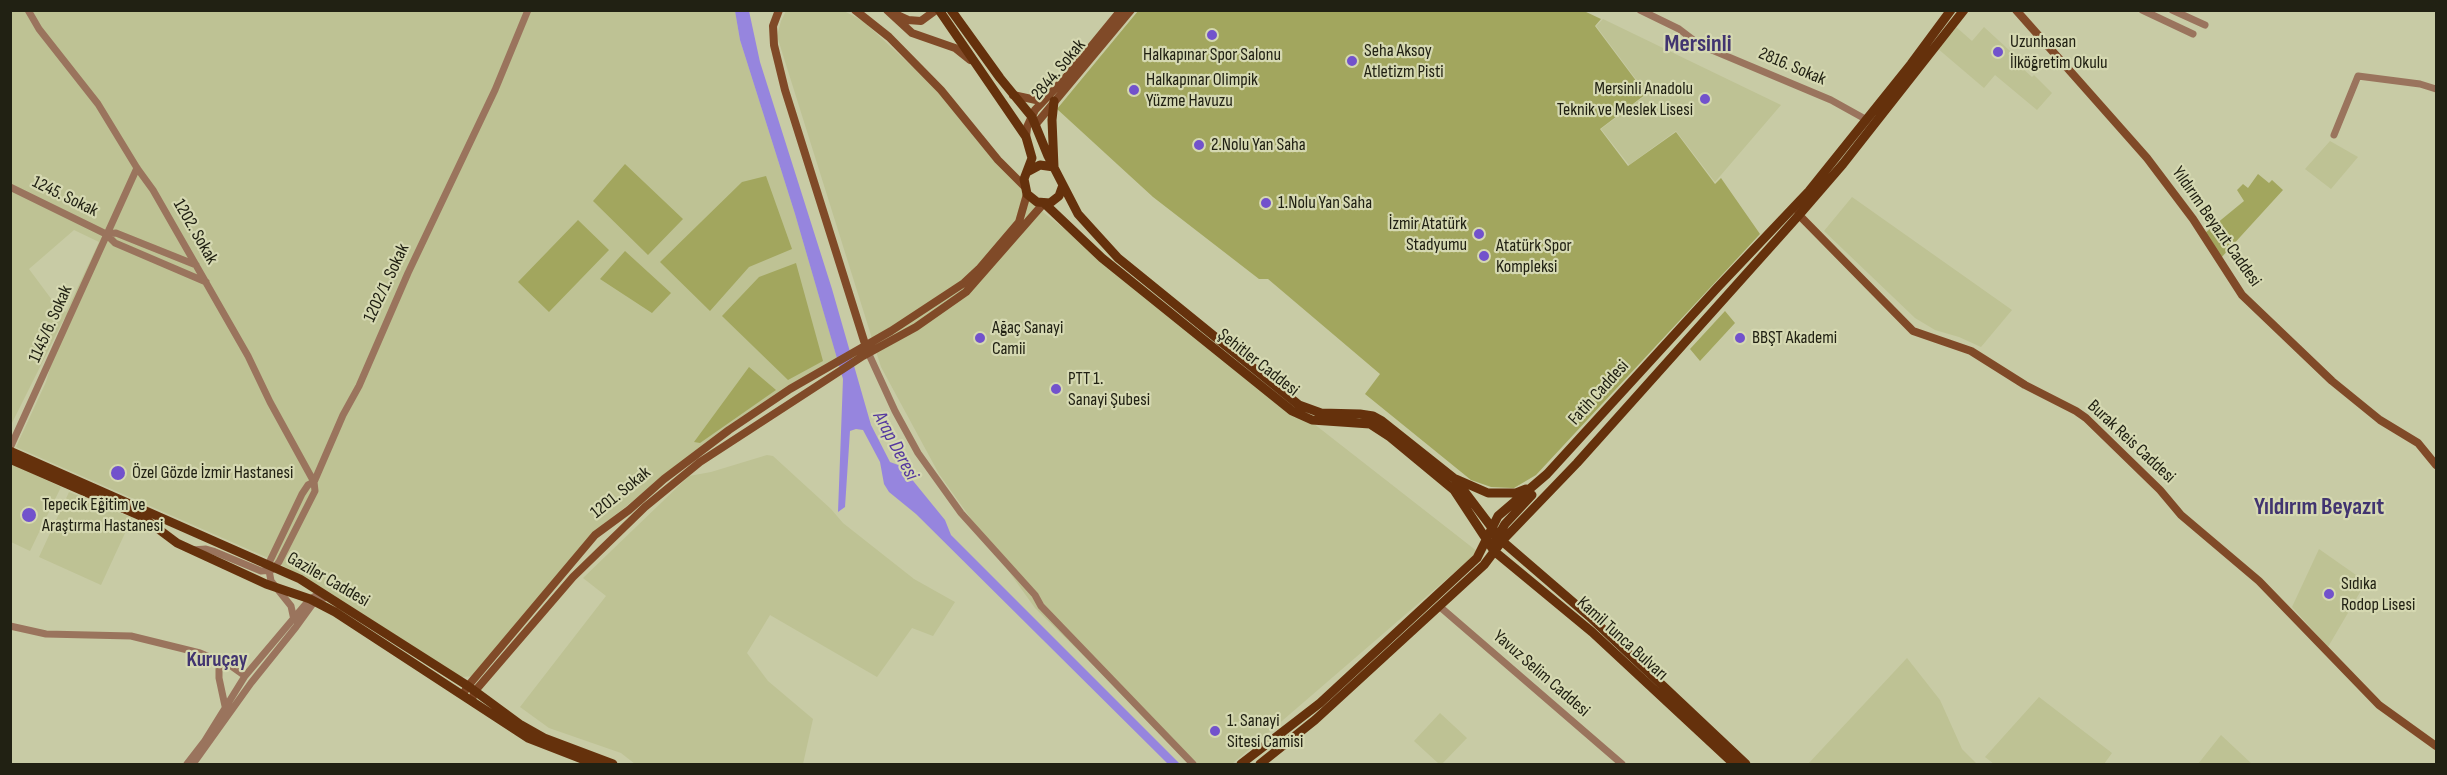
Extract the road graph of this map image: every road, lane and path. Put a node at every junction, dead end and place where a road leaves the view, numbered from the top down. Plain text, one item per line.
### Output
1 (28, 10) edge
2 (528, 10) edge
3 (780, 10) edge
4 (855, 10) edge
5 (889, 10) edge
6 (937, 10) edge
7 (951, 10) edge
8 (1121, 10) edge
9 (1131, 10) edge
10 (1640, 10) edge
11 (1951, 10) edge
12 (1964, 10) edge
13 (2016, 10) edge
14 (2142, 10) edge
15 (2172, 10) edge
16 (2205, 25) dead end
17 (2193, 34) dead end
18 (977, 67) junction
19 (2436, 89) edge
20 (1012, 94) junction
21 (1052, 98) junction
22 (1034, 120) junction
23 (1867, 120) junction
24 (2334, 135) dead end
25 (1026, 137) junction
26 (1054, 166) junction
27 (137, 168) junction
28 (1027, 172) junction
29 (1063, 185) junction
30 (10, 187) edge
31 (1025, 190) junction
32 (1809, 191) junction
33 (1044, 203) junction
34 (1799, 215) junction
35 (106, 234) junction
36 (196, 265) junction
37 (206, 282) junction
38 (864, 351) junction
39 (20, 424) junction
40 (10, 436) edge
41 (10, 450) edge
42 (10, 459) edge
43 (2436, 465) edge
44 (1548, 474) junction
45 (1455, 479) junction
46 (314, 482) junction
47 (1491, 527) junction
48 (595, 536) junction
49 (1496, 542) junction
50 (192, 550) junction
51 (270, 568) junction
52 (573, 577) junction
53 (275, 587) junction
54 (315, 596) junction
55 (1439, 606) junction
56 (294, 620) junction
57 (10, 627) edge
58 (219, 661) junction
59 (245, 676) junction
60 (469, 693) junction
61 (225, 706) junction
62 (2436, 746) edge
63 (1176, 749) junction
64 (187, 765) edge
65 (194, 765) edge
66 (596, 765) edge
67 (613, 765) edge
68 (1187, 765) edge
69 (1193, 765) edge
70 (1241, 765) edge
71 (1260, 765) edge
72 (1622, 765) edge
73 (1734, 765) edge
74 (1746, 765) edge

1 - 27 street, 1202. Sokak
2 - 46 street, 1202/1. Sokak
3 - 38 main road
4 - 31 main road
5 - 6 main road
5 - 18 main road
6 - 18 main road
7 - 20 main road, Şehitler Caddesi
8 - 21 main road, 2844. Sokak
9 - 21 main road, 2844. Sokak
10 - 23 street, 2816. Sokak
11 - 23 main road, Fatih Caddesi
12 - 34 main road
13 - 43 main road, Yıldırım Beyazıt Caddesi
14 - 17 street
15 - 16 street
18 - 25 main road
19 - 24 street
20 - 21 main road, 2844. Sokak
20 - 22 main road, Şehitler Caddesi
21 - 22 main road, 2844. Sokak
21 - 26 main road
22 - 25 main road
22 - 26 main road, Şehitler Caddesi
23 - 32 main road, Fatih Caddesi
25 - 28 main road
26 - 28 main road
26 - 29 main road, Şehitler Caddesi
27 - 35 street, 1145/6. Sokak
27 - 36 street, 1202. Sokak
28 - 31 main road
29 - 33 main road
29 - 45 main road, Şehitler Caddesi
30 - 35 street, 1245. Sokak
31 - 33 main road, Şehitler Caddesi
31 - 38 main road
32 - 34 main road
32 - 44 main road, Fatih Caddesi
33 - 38 main road
33 - 49 main road, Şehitler Caddesi
34 - 49 main road
34 - 62 main road, Burak Reis Caddesi
35 - 36 street
35 - 37 street
35 - 39 street, 1145/6. Sokak
36 - 37 street, 1202. Sokak
37 - 46 street, 1202. Sokak
38 - 48 main road, 1201. Sokak
38 - 52 main road, 1201. Sokak
38 - 63 street
39 - 40 street, 1145/6. Sokak
39 - 41 street, 1145/6. Sokak
41 - 51 main road, Gaziler Caddesi
42 - 50 main road, Gaziler Caddesi
44 - 45 main road
44 - 47 main road, Fatih Caddesi
44 - 49 main road
45 - 47 main road, Şehitler Caddesi
46 - 51 street, 1202/1. Sokak
47 - 49 main road, Şehitler Caddesi
48 - 52 main road
48 - 60 main road, 1201. Sokak
49 - 55 main road
49 - 70 main road
49 - 73 main road, Kamil Tunca Bulvarı
49 - 74 main road, Kamil Tunca Bulvarı
50 - 51 street
50 - 53 main road, Gaziler Caddesi
51 - 53 street
51 - 54 main road, Gaziler Caddesi
52 - 60 main road, 1201. Sokak
53 - 54 main road, Gaziler Caddesi
53 - 56 street
54 - 56 street
54 - 60 main road, Gaziler Caddesi
54 - 60 main road, Gaziler Caddesi
54 - 65 street
55 - 71 main road
55 - 72 street, Yavuz Selim Caddesi
56 - 59 street
57 - 58 street
58 - 59 street
58 - 61 street
59 - 61 street
60 - 66 main road, Gaziler Caddesi
60 - 67 main road, Gaziler Caddesi
61 - 64 street
63 - 68 street
63 - 69 street

